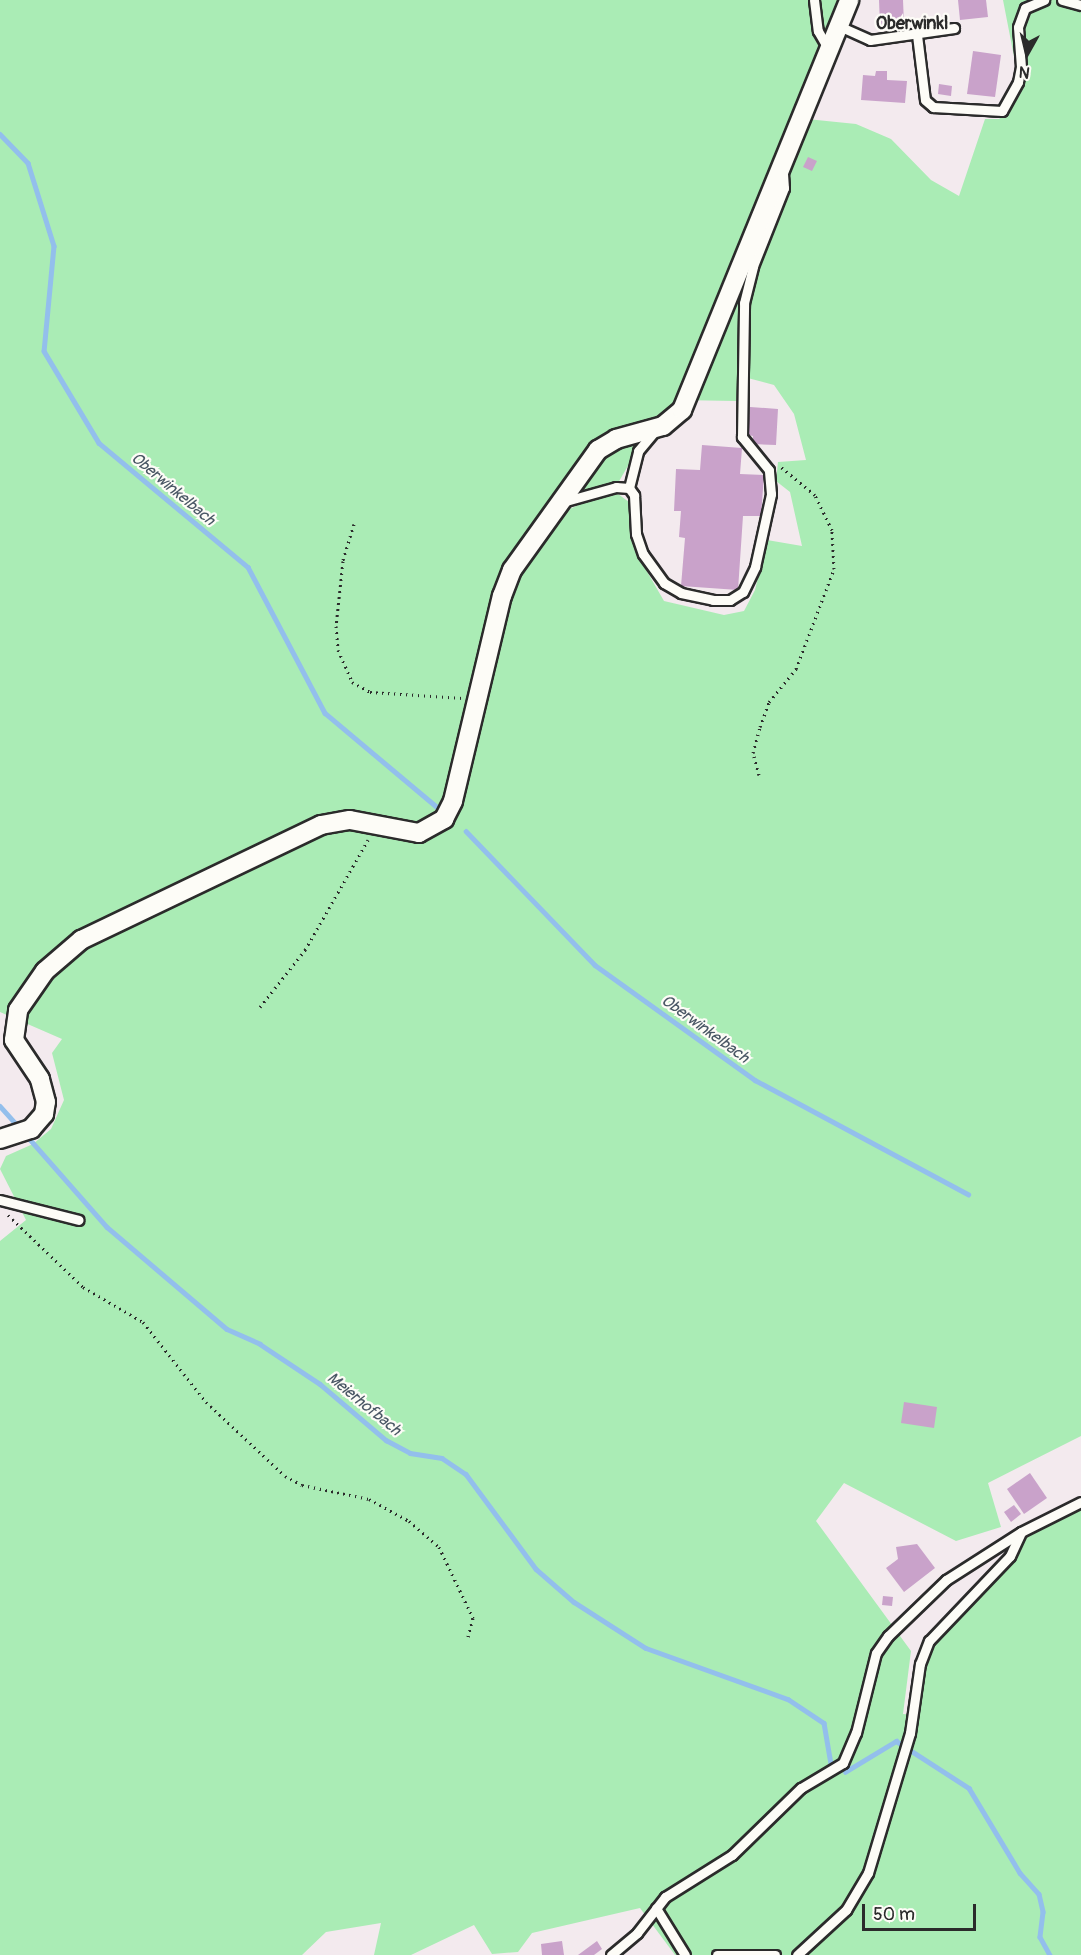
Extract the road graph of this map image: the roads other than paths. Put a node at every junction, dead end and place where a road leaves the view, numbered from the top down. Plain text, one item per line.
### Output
1 (814, 0) edge
2 (849, 0) edge
3 (1044, 0) edge
4 (1062, 0) edge
5 (1081, 5) edge
6 (839, 26) junction
7 (954, 28) dead end
8 (917, 35) junction
9 (829, 50) junction
10 (782, 166) junction
11 (657, 429) junction
12 (629, 488) junction
13 (555, 507) junction
14 (6, 1139) edge
15 (0, 1200) edge
16 (79, 1220) dead end
17 (1081, 1502) edge
18 (1021, 1532) junction
19 (656, 1908) junction
20 (611, 1955) edge
21 (685, 1955) edge
22 (717, 1955) edge
23 (775, 1955) edge
24 (797, 1955) edge

1 - 9 lane
2 - 6 street
3 - 8 lane
4 - 5 lane
6 - 8 lane
6 - 9 street
7 - 8 lane
9 - 10 street
10 - 11 street
10 - 12 lane
11 - 12 lane
11 - 13 street
12 - 13 lane
13 - 14 street
15 - 16 lane
17 - 18 lane
18 - 19 lane
18 - 24 lane
19 - 20 lane
19 - 21 lane
22 - 23 lane

